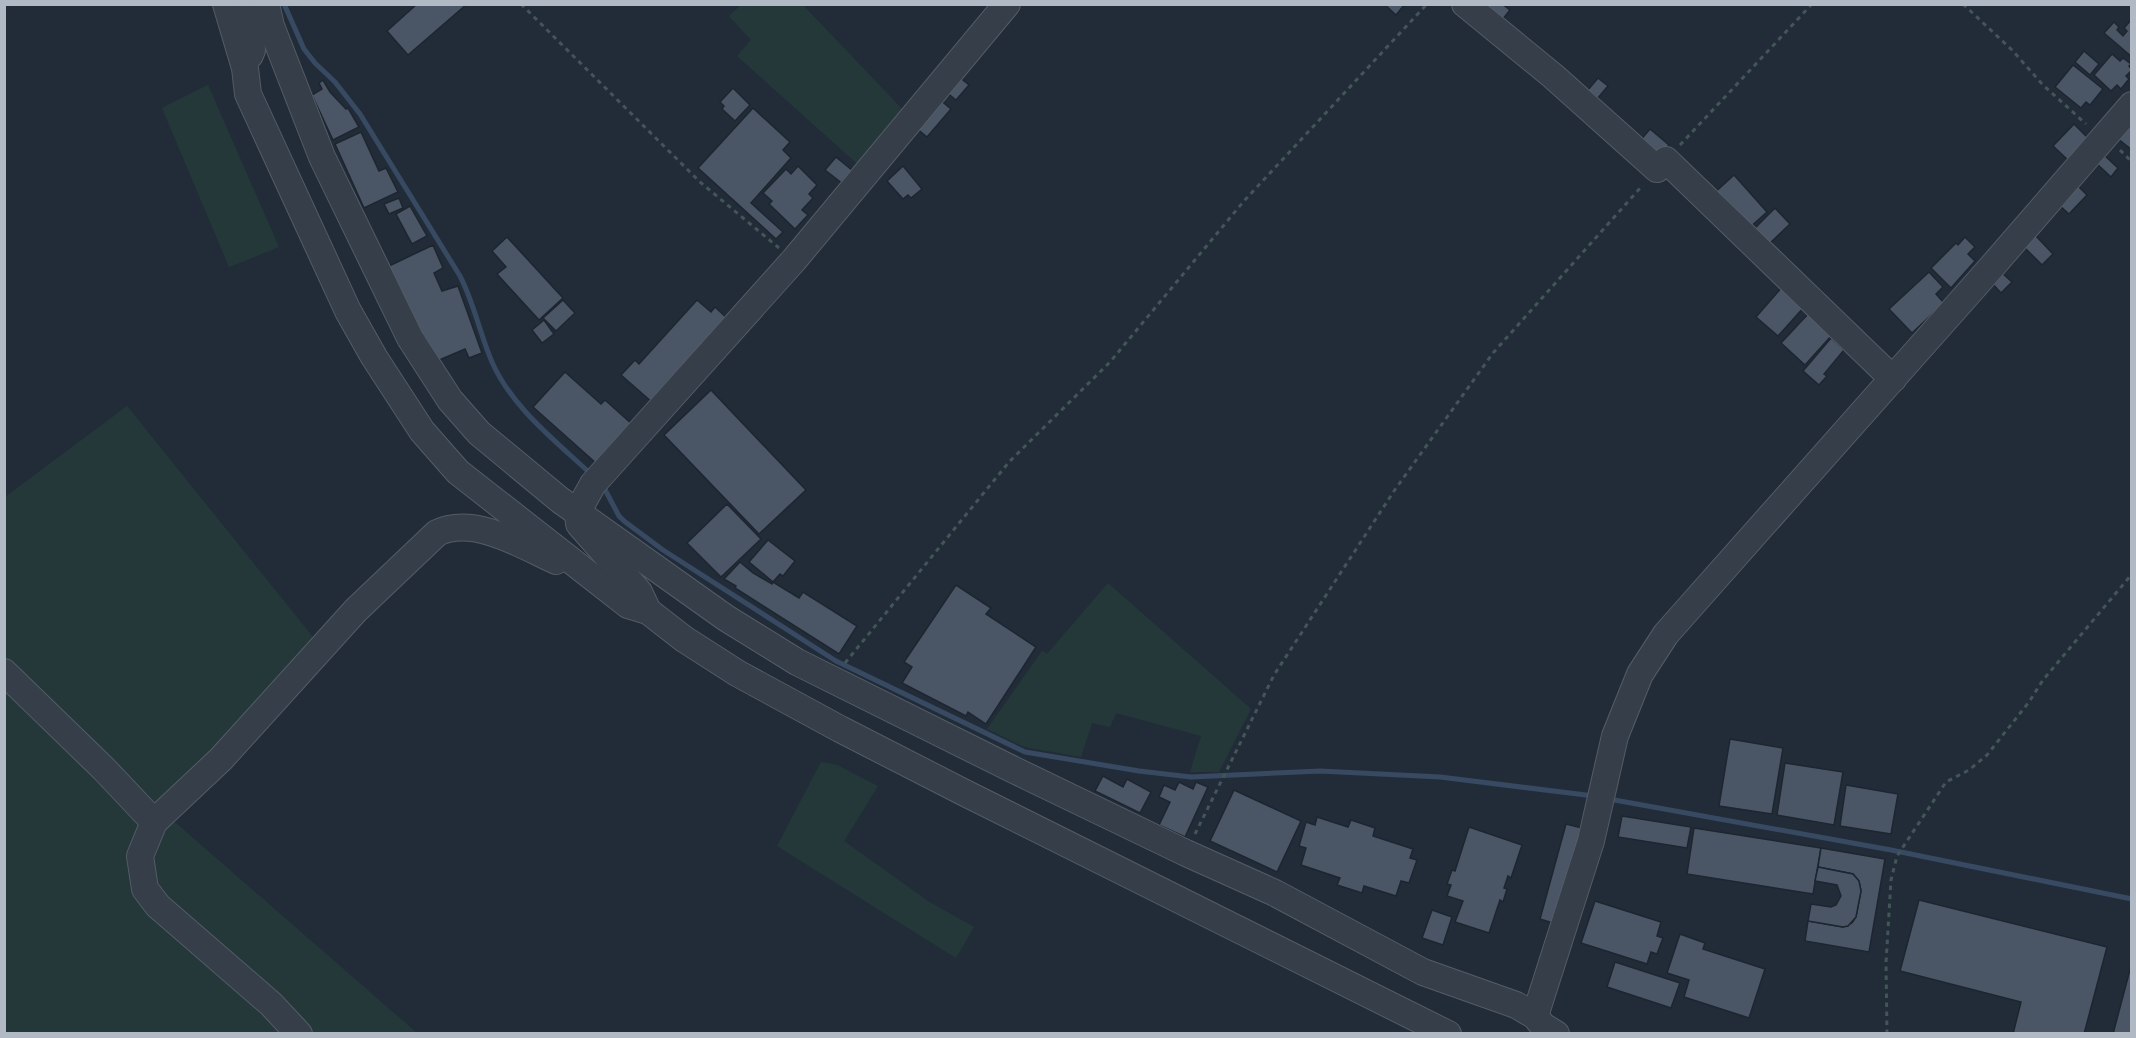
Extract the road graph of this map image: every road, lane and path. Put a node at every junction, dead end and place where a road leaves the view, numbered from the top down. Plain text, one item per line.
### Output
1 (226, 4) edge
2 (249, 4) edge
3 (266, 4) edge
4 (521, 4) edge
5 (1007, 4) edge
6 (1427, 4) edge
7 (1465, 4) edge
8 (1812, 4) edge
9 (1963, 4) edge
10 (244, 68) junction
11 (2132, 105) edge
12 (2102, 136) junction
13 (2132, 162) edge
14 (1662, 164) junction
15 (794, 260) junction
16 (1893, 379) junction
17 (578, 511) junction
18 (585, 569) junction
19 (2132, 574) edge
20 (648, 611) junction
21 (847, 660) dead end
22 (4, 672) edge
23 (154, 822) junction
24 (1186, 853) junction
25 (1535, 1016) junction
26 (299, 1034) edge
27 (1448, 1034) edge
28 (1556, 1034) edge
29 (1887, 1034) edge

1 - 10 street
2 - 10 street
3 - 17 street
4 - 15 path
5 - 15 street
6 - 21 path
7 - 14 street
8 - 14 path
9 - 12 path
10 - 18 street
11 - 12 street
12 - 13 path
12 - 16 street
14 - 16 street
14 - 24 path
15 - 17 street
16 - 25 street
17 - 20 street
17 - 24 street
18 - 20 street
18 - 23 street
19 - 29 path
20 - 27 street
22 - 23 street
23 - 26 street
24 - 25 street
25 - 28 street

